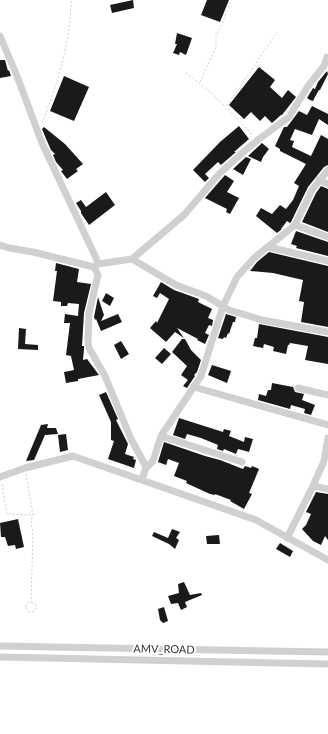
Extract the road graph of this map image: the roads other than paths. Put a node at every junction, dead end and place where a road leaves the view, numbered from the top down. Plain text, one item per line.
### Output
1 (0, 36) edge
2 (327, 57) dead end
3 (328, 170) edge
4 (319, 180) junction
5 (328, 184) edge
6 (295, 225) junction
7 (328, 237) edge
8 (0, 245) edge
9 (268, 247) junction
10 (132, 259) junction
11 (328, 261) edge
12 (96, 266) junction
13 (223, 306) junction
14 (328, 332) edge
15 (194, 387) junction
16 (298, 388) dead end
17 (328, 395) edge
18 (328, 425) edge
19 (161, 436) junction
20 (328, 438) edge
21 (242, 462) dead end
22 (146, 468) junction
23 (0, 477) edge
24 (142, 479) junction
25 (313, 486) junction
26 (328, 489) edge
27 (286, 538) junction
28 (328, 560) edge
29 (0, 646) edge
30 (152, 649) junction
31 (328, 652) edge
32 (0, 657) edge
33 (152, 660) junction
34 (328, 664) edge

1 - 12 street
2 - 10 street
3 - 4 street
4 - 5 street
4 - 6 street
6 - 7 street
6 - 9 street
8 - 12 street
9 - 11 street
9 - 13 street
10 - 12 street
10 - 13 street
12 - 22 street
13 - 14 street
13 - 15 street
15 - 18 street
15 - 19 street
16 - 17 street
19 - 21 street
19 - 22 street
20 - 25 street
22 - 24 street
23 - 24 street
24 - 27 street
25 - 26 street
25 - 27 street
27 - 28 street
29 - 30 street, AMV_ROAD
30 - 31 street, AMV_ROAD
30 - 33 street
32 - 33 street
33 - 34 street

